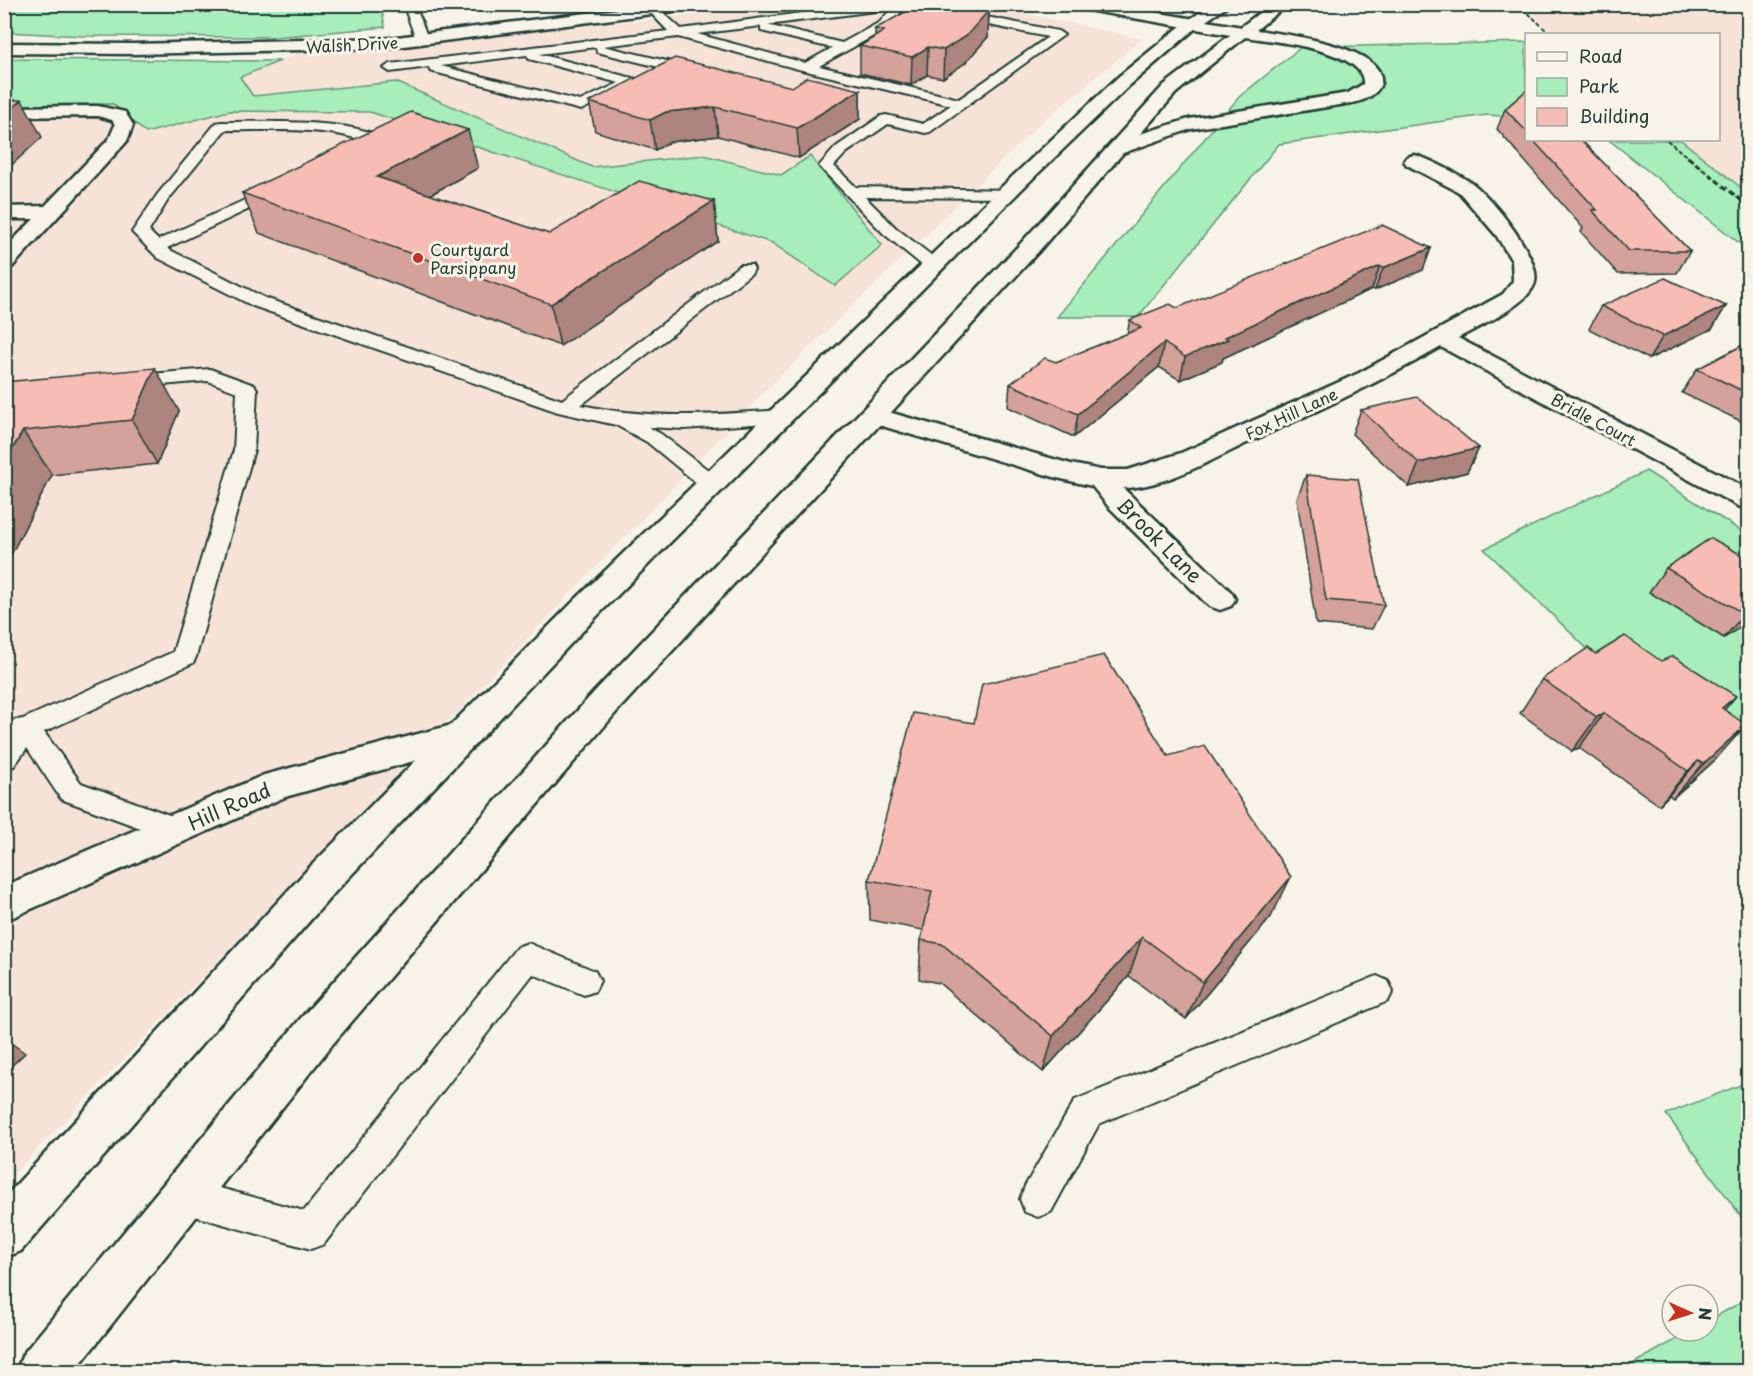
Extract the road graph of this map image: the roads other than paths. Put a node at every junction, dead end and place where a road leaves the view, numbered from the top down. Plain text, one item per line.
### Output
1 (409, 4) edge
2 (698, 4) edge
3 (900, 4) edge
4 (1076, 4) edge
5 (1224, 4) edge
6 (1281, 4) edge
7 (654, 10) junction
8 (749, 24) junction
9 (1192, 24) junction
10 (1242, 32) junction
11 (678, 33) junction
12 (422, 39) junction
13 (584, 45) junction
14 (843, 47) junction
15 (4, 48) edge
16 (518, 52) junction
17 (423, 64) junction
18 (390, 68) dead end
19 (807, 68) junction
20 (712, 76) edge
21 (961, 103) junction
22 (4, 112) edge
23 (862, 114) dead end
24 (886, 119) junction
25 (1115, 152) junction
26 (348, 157) edge
27 (1414, 162) dead end
28 (295, 182) edge
29 (852, 192) junction
30 (1008, 193) junction
31 (52, 212) junction
32 (4, 213) edge
33 (156, 246) junction
34 (4, 262) edge
35 (934, 266) junction
36 (746, 269) dead end
37 (1439, 337) junction
38 (107, 383) edge
39 (565, 408) junction
40 (782, 416) junction
41 (871, 416) junction
42 (617, 418) junction
43 (1101, 479) junction
44 (712, 484) junction
45 (1749, 500) edge
46 (1220, 599) dead end
47 (16, 730) edge
48 (463, 735) junction
49 (4, 759) edge
50 (176, 829) junction
51 (4, 904) edge
52 (584, 981) dead end
53 (1377, 991) dead end
54 (183, 1196) junction
55 (1038, 1199) dead end
56 (4, 1234) edge
57 (41, 1371) edge

1 - 12 lane
2 - 7 main road, Walsh Drive
3 - 8 lane
3 - 14 lane
3 - 21 lane
4 - 9 main road
5 - 9 main road
6 - 10 main road
7 - 11 lane
7 - 12 main road, Walsh Drive
8 - 11 lane
8 - 14 lane
9 - 10 main road
9 - 30 main road
10 - 25 main road
10 - 25 main road
11 - 13 lane
11 - 19 lane
12 - 15 main road, Walsh Drive
13 - 16 lane
13 - 20 lane
14 - 19 lane
16 - 17 lane
16 - 17 lane
17 - 18 lane
19 - 21 lane
21 - 24 lane
22 - 31 main road
23 - 24 lane
24 - 29 lane
25 - 41 main road
26 - 33 lane
27 - 37 main road, Fox Hill Lane
28 - 33 lane
29 - 30 lane
29 - 35 lane
30 - 35 main road
31 - 32 main road
31 - 34 main road
33 - 39 lane
35 - 40 main road
36 - 39 lane
37 - 43 main road, Fox Hill Lane
37 - 45 main road, Bridle Court
38 - 47 lane
39 - 42 lane
40 - 42 lane
40 - 44 main road
41 - 43 main road, Fox Hill Lane
41 - 54 main road
42 - 44 lane
43 - 46 main road, Brook Lane
44 - 48 main road
47 - 49 lane
47 - 50 lane
48 - 50 main road, Hill Road
48 - 56 main road
50 - 51 main road, Hill Road
52 - 54 lane
53 - 55 lane
54 - 57 main road

